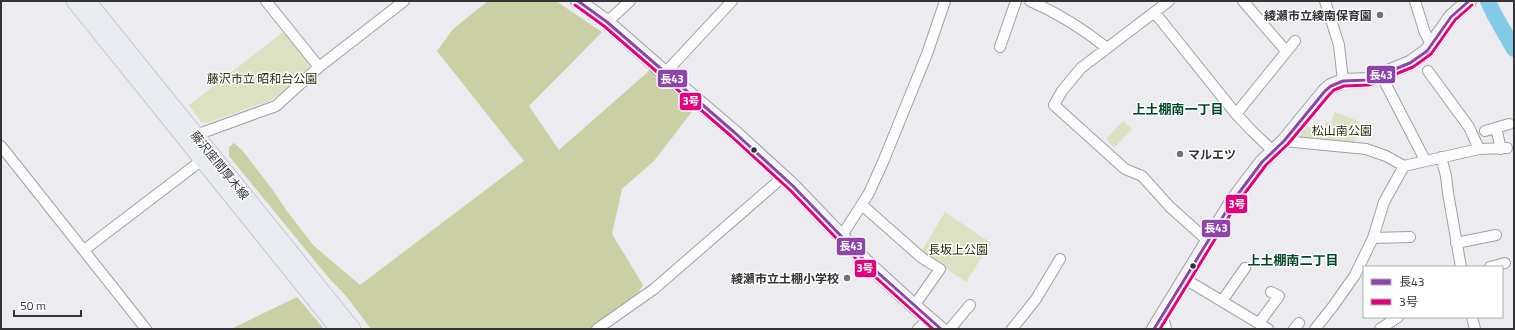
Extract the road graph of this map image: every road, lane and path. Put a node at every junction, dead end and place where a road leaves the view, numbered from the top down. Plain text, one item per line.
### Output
1 (74, 1) edge
2 (88, 1) edge
3 (266, 1) edge
4 (404, 1) edge
5 (578, 1) edge
6 (630, 1) edge
7 (732, 1) edge
8 (945, 1) edge
9 (1016, 1) edge
10 (1030, 1) edge
11 (1169, 1) edge
12 (1243, 1) edge
13 (1325, 1) edge
14 (1415, 1) edge
15 (1469, 1) edge
16 (1155, 13) junction
17 (607, 22) junction
18 (1295, 41) dead end
19 (1432, 46) junction
20 (1000, 47) dead end
21 (1107, 48) junction
22 (1286, 52) junction
23 (319, 68) junction
24 (1428, 71) dead end
25 (665, 73) junction
26 (1381, 75) junction
27 (1344, 81) junction
28 (1236, 114) junction
29 (1509, 124) dead end
30 (1496, 128) junction
31 (1485, 131) dead end
32 (196, 135) junction
33 (1, 146) edge
34 (1278, 146) junction
35 (1479, 149) junction
36 (1441, 157) junction
37 (202, 160) junction
38 (1425, 160) junction
39 (1404, 166) junction
40 (783, 177) junction
41 (862, 205) junction
42 (1496, 235) dead end
43 (841, 236) junction
44 (1373, 238) junction
45 (1410, 238) dead end
46 (1208, 241) junction
47 (1456, 243) junction
48 (84, 250) junction
49 (1060, 259) dead end
50 (1505, 263) dead end
51 (1461, 266) edge
52 (1494, 266) edge
53 (1245, 268) dead end
54 (1185, 279) junction
55 (1278, 296) dead end
56 (1222, 301) junction
57 (970, 305) dead end
58 (914, 306) junction
59 (1396, 318) edge
60 (1472, 318) edge
61 (929, 319) junction
62 (1260, 323) junction
63 (1160, 326) edge
64 (146, 329) edge
65 (338, 329) edge
66 (353, 329) edge
67 (596, 329) edge
68 (918, 329) edge
69 (941, 329) edge
70 (950, 329) edge
71 (1012, 329) edge
72 (1268, 329) edge
73 (1315, 329) edge
74 (1380, 329) edge
75 (1475, 329) edge

1 - 37 main road, 藤沢座間厚木線
2 - 32 main road, 藤沢座間厚木線
3 - 23 street
4 - 23 street
5 - 17 street
6 - 17 street
7 - 25 street
8 - 41 street
9 - 20 street
10 - 21 street
11 - 16 street
12 - 22 street
13 - 27 street
14 - 19 street
15 - 19 street
16 - 21 street
16 - 28 street
17 - 25 street
18 - 22 street
19 - 26 street
21 - 46 street
22 - 28 street
23 - 32 street
24 - 35 street
25 - 40 street
26 - 27 street
26 - 38 street
27 - 34 street
28 - 34 street
29 - 30 street
30 - 31 street
30 - 35 street
32 - 66 main road, 藤沢座間厚木線
33 - 48 street
34 - 39 street
34 - 46 street
35 - 36 street
36 - 38 street
36 - 47 street
37 - 48 street
37 - 65 main road, 藤沢座間厚木線
38 - 39 street
39 - 44 street
40 - 43 street
40 - 67 street
41 - 43 street
41 - 58 street
42 - 47 street
43 - 58 street
44 - 45 street
44 - 73 street
46 - 54 street
47 - 51 street
48 - 64 street
49 - 71 street
50 - 52 street
53 - 56 street
54 - 56 street
54 - 63 street
55 - 62 street
56 - 62 street
57 - 70 street
58 - 61 street
59 - 74 street
60 - 75 street
61 - 68 street
61 - 69 street
62 - 72 street

